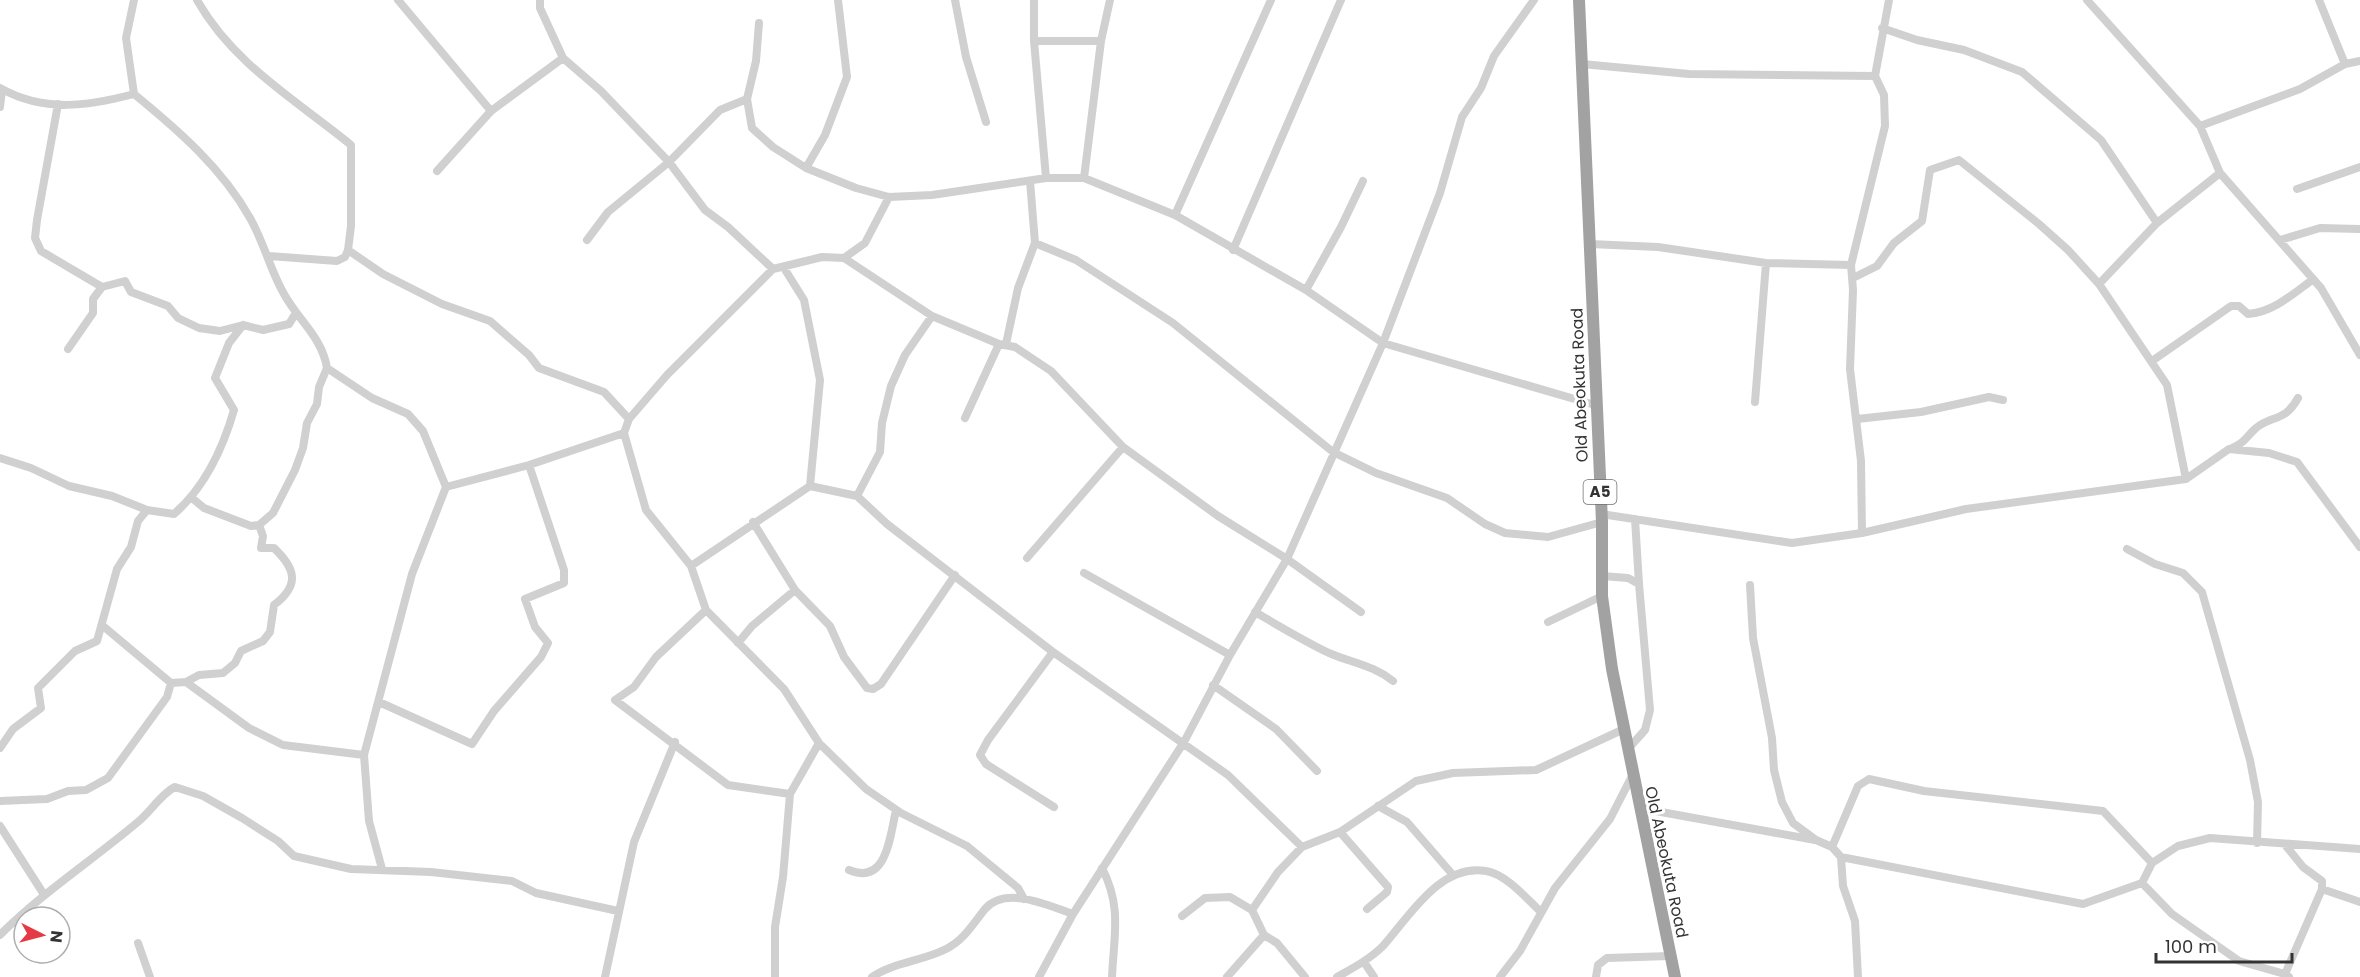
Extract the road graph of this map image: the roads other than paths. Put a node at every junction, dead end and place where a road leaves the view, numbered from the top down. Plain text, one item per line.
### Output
1 (134, 0) edge
2 (197, 0) edge
3 (398, 0) edge
4 (540, 0) edge
5 (838, 0) edge
6 (955, 0) edge
7 (1034, 0) edge
8 (1110, 0) edge
9 (1271, 0) edge
10 (1341, 0) edge
11 (1534, 0) edge
12 (1579, 0) edge
13 (1889, 0) edge
14 (2087, 0) edge
15 (2319, 0) edge
16 (759, 23) dead end
17 (1882, 28) junction
18 (1034, 41) junction
19 (1101, 41) junction
20 (563, 58) junction
21 (2360, 61) edge
22 (1581, 64) junction
23 (2345, 64) junction
24 (1875, 76) junction
25 (1, 89) edge
26 (134, 94) junction
27 (747, 99) junction
28 (58, 104) junction
29 (0, 107) edge
30 (491, 111) junction
31 (986, 122) dead end
32 (2200, 126) junction
33 (669, 162) junction
34 (2360, 166) edge
35 (806, 168) junction
36 (437, 171) dead end
37 (2220, 172) junction
38 (1046, 178) junction
39 (1084, 178) junction
40 (1030, 181) junction
41 (1363, 181) dead end
42 (2297, 189) dead end
43 (889, 197) junction
44 (1175, 215) junction
45 (2157, 224) junction
46 (2360, 229) edge
47 (587, 240) dead end
48 (2280, 240) junction
49 (1035, 243) junction
50 (1590, 244) junction
51 (348, 250) junction
52 (1233, 250) junction
53 (269, 256) junction
54 (844, 258) junction
55 (1766, 262) junction
56 (1851, 265) junction
57 (784, 268) junction
58 (773, 269) junction
59 (1853, 278) junction
60 (2312, 280) junction
61 (2099, 284) junction
62 (102, 287) junction
63 (1306, 290) junction
64 (296, 313) junction
65 (932, 316) junction
66 (243, 324) junction
67 (1383, 343) junction
68 (1003, 344) junction
69 (68, 349) dead end
70 (2360, 355) edge
71 (2152, 361) junction
72 (327, 368) junction
73 (2298, 398) dead end
74 (2003, 400) dead end
75 (1755, 402) dead end
76 (1595, 405) junction
77 (965, 418) dead end
78 (629, 419) junction
79 (1857, 419) junction
80 (624, 433) junction
81 (1123, 447) junction
82 (2229, 449) junction
83 (1333, 452) junction
84 (0, 458) edge
85 (529, 465) junction
86 (2186, 479) junction
87 (810, 486) junction
88 (446, 487) junction
89 (857, 496) junction
90 (192, 498) junction
91 (147, 510) junction
92 (1602, 518) junction
93 (1635, 519) junction
94 (753, 522) junction
95 (260, 525) junction
96 (2360, 531) edge
97 (1862, 533) junction
98 (2352, 537) junction
99 (2360, 547) edge
100 (2127, 549) dead end
101 (1027, 558) dead end
102 (1287, 559) junction
103 (691, 566) junction
104 (1084, 573) dead end
105 (955, 575) junction
106 (1602, 576) junction
107 (1639, 584) junction
108 (1750, 585) dead end
109 (795, 590) junction
110 (1602, 596) junction
111 (706, 610) junction
112 (1255, 612) junction
113 (1361, 612) dead end
114 (1548, 622) dead end
115 (103, 626) junction
116 (738, 643) junction
117 (1053, 652) junction
118 (1230, 655) junction
119 (1393, 681) dead end
120 (186, 682) junction
121 (171, 683) junction
122 (1213, 685) junction
123 (379, 702) junction
124 (1624, 729) junction
125 (675, 742) junction
126 (1184, 742) junction
127 (819, 743) junction
128 (0, 748) edge
129 (1628, 748) junction
130 (364, 755) junction
131 (1317, 771) dead end
132 (1632, 776) junction
133 (790, 794) junction
134 (0, 801) edge
135 (1378, 806) junction
136 (1054, 807) dead end
137 (1639, 808) junction
138 (896, 810) junction
139 (0, 825) edge
140 (1340, 832) junction
141 (1816, 840) junction
142 (2257, 843) junction
143 (2286, 846) junction
144 (1302, 847) junction
145 (1832, 847) junction
146 (2360, 849) edge
147 (1841, 857) junction
148 (2152, 862) junction
149 (1102, 868) junction
150 (382, 869) junction
151 (849, 870) dead end
152 (1453, 875) junction
153 (2142, 883) junction
154 (2322, 889) junction
155 (43, 894) junction
156 (1024, 899) junction
157 (2360, 902) edge
158 (1367, 909) dead end
159 (1252, 910) junction
160 (618, 911) junction
161 (1541, 912) junction
162 (1073, 914) junction
163 (1182, 916) dead end
164 (0, 934) edge
165 (1263, 935) junction
166 (138, 943) dead end
167 (1670, 957) junction
168 (1364, 962) junction
169 (896, 967) junction
170 (2287, 975) edge
171 (150, 977) edge
172 (605, 977) edge
173 (775, 977) edge
174 (872, 977) edge
175 (893, 977) edge
176 (1039, 977) edge
177 (1112, 977) edge
178 (1227, 977) edge
179 (1305, 977) edge
180 (1337, 977) edge
181 (1374, 977) edge
182 (1500, 977) edge
183 (1596, 977) edge
184 (1675, 977) edge
185 (1858, 977) edge

1 - 26 street
2 - 51 street
3 - 30 street
4 - 20 street
5 - 35 street
6 - 31 street
7 - 18 street
8 - 19 street
9 - 44 street
10 - 52 street
11 - 67 street
12 - 22 highway, Old Abeokuta Road / A5
13 - 17 street
14 - 32 street
15 - 23 street
16 - 27 street
17 - 24 street
17 - 45 street
18 - 19 street
18 - 38 street
19 - 39 street
20 - 30 street
20 - 33 street
21 - 23 street
22 - 24 street
22 - 50 highway, Old Abeokuta Road / A5
23 - 32 street
24 - 56 street
25 - 28 street
25 - 29 street
26 - 28 street
26 - 53 street
27 - 33 street
27 - 35 street
28 - 62 street
30 - 36 street
32 - 37 street
33 - 47 street
33 - 58 street
34 - 42 street
35 - 43 street
37 - 45 street
37 - 48 street
38 - 39 street
38 - 40 street
39 - 44 street
40 - 43 street
40 - 49 street
41 - 63 street
43 - 54 street
44 - 52 street
45 - 61 street
46 - 48 street
48 - 60 street
49 - 68 street
49 - 83 street
50 - 55 street
50 - 76 highway, Old Abeokuta Road / A5
51 - 53 street
51 - 78 street
52 - 63 street
53 - 64 street
54 - 57 street
54 - 65 street
55 - 56 street
55 - 75 street
56 - 59 street
57 - 58 street
57 - 87 street
58 - 78 street
59 - 61 street
59 - 79 street
60 - 70 street
60 - 71 street
61 - 71 street
62 - 66 street
62 - 69 street
63 - 67 street
64 - 66 street
64 - 72 street
65 - 68 street
65 - 89 street
66 - 90 street
67 - 76 street
67 - 83 street
68 - 77 street
68 - 81 street
71 - 86 street
72 - 88 street
72 - 95 street
73 - 82 street
74 - 79 street
76 - 92 highway, Old Abeokuta Road / A5
78 - 80 street
79 - 97 street
80 - 85 street
80 - 103 street
81 - 101 street
81 - 102 street
82 - 86 street
82 - 98 street
83 - 92 street
83 - 102 street
84 - 91 street
85 - 88 street
85 - 123 street
86 - 97 street
87 - 89 street
87 - 94 street
88 - 123 street
89 - 105 street
90 - 91 street
90 - 95 street
91 - 115 street
92 - 93 street
92 - 106 highway, Old Abeokuta Road / A5
93 - 97 street
93 - 107 street
94 - 103 street
94 - 109 street
95 - 120 street
96 - 98 street
98 - 99 street
100 - 142 street
102 - 112 street
102 - 113 street
103 - 111 street
104 - 118 street
105 - 109 street
105 - 117 street
106 - 107 street
106 - 110 highway, Old Abeokuta Road / A5
107 - 129 street
108 - 141 street
109 - 116 street
110 - 114 street
110 - 124 highway, Old Abeokuta Road / A5
111 - 116 street
111 - 125 street
112 - 118 street
112 - 119 street
115 - 121 street
115 - 128 street
116 - 127 street
117 - 126 street
117 - 136 street
118 - 122 street
120 - 121 street
120 - 130 street
121 - 134 street
122 - 126 street
122 - 131 street
123 - 130 street
124 - 129 highway, Old Abeokuta Road / A5
124 - 135 street
125 - 133 street
125 - 160 street
126 - 144 street
126 - 149 street
127 - 133 street
127 - 138 street
129 - 132 highway, Old Abeokuta Road / A5
130 - 150 street
132 - 137 highway, Old Abeokuta Road / A5
132 - 161 street
133 - 173 street
135 - 140 street
135 - 152 street
137 - 141 street
137 - 167 highway, Old Abeokuta Road / A5
138 - 151 street
138 - 156 street
139 - 155 street
140 - 144 street
140 - 158 street
141 - 145 street
142 - 143 street
142 - 148 street
143 - 146 street
143 - 154 street
144 - 159 street
145 - 147 street
145 - 148 street
147 - 153 street
147 - 185 street
148 - 153 street
149 - 162 street
149 - 177 street
150 - 155 street
150 - 160 street
152 - 161 street
152 - 168 street
153 - 170 street
154 - 157 street
154 - 170 street
155 - 164 street
156 - 162 street
156 - 169 street
159 - 163 street
159 - 165 street
160 - 172 street
161 - 182 street
162 - 176 street
165 - 178 street
165 - 179 street
166 - 171 street
167 - 183 street
167 - 184 highway, Old Abeokuta Road / A5
168 - 180 street
168 - 181 street
169 - 174 street
169 - 175 street

